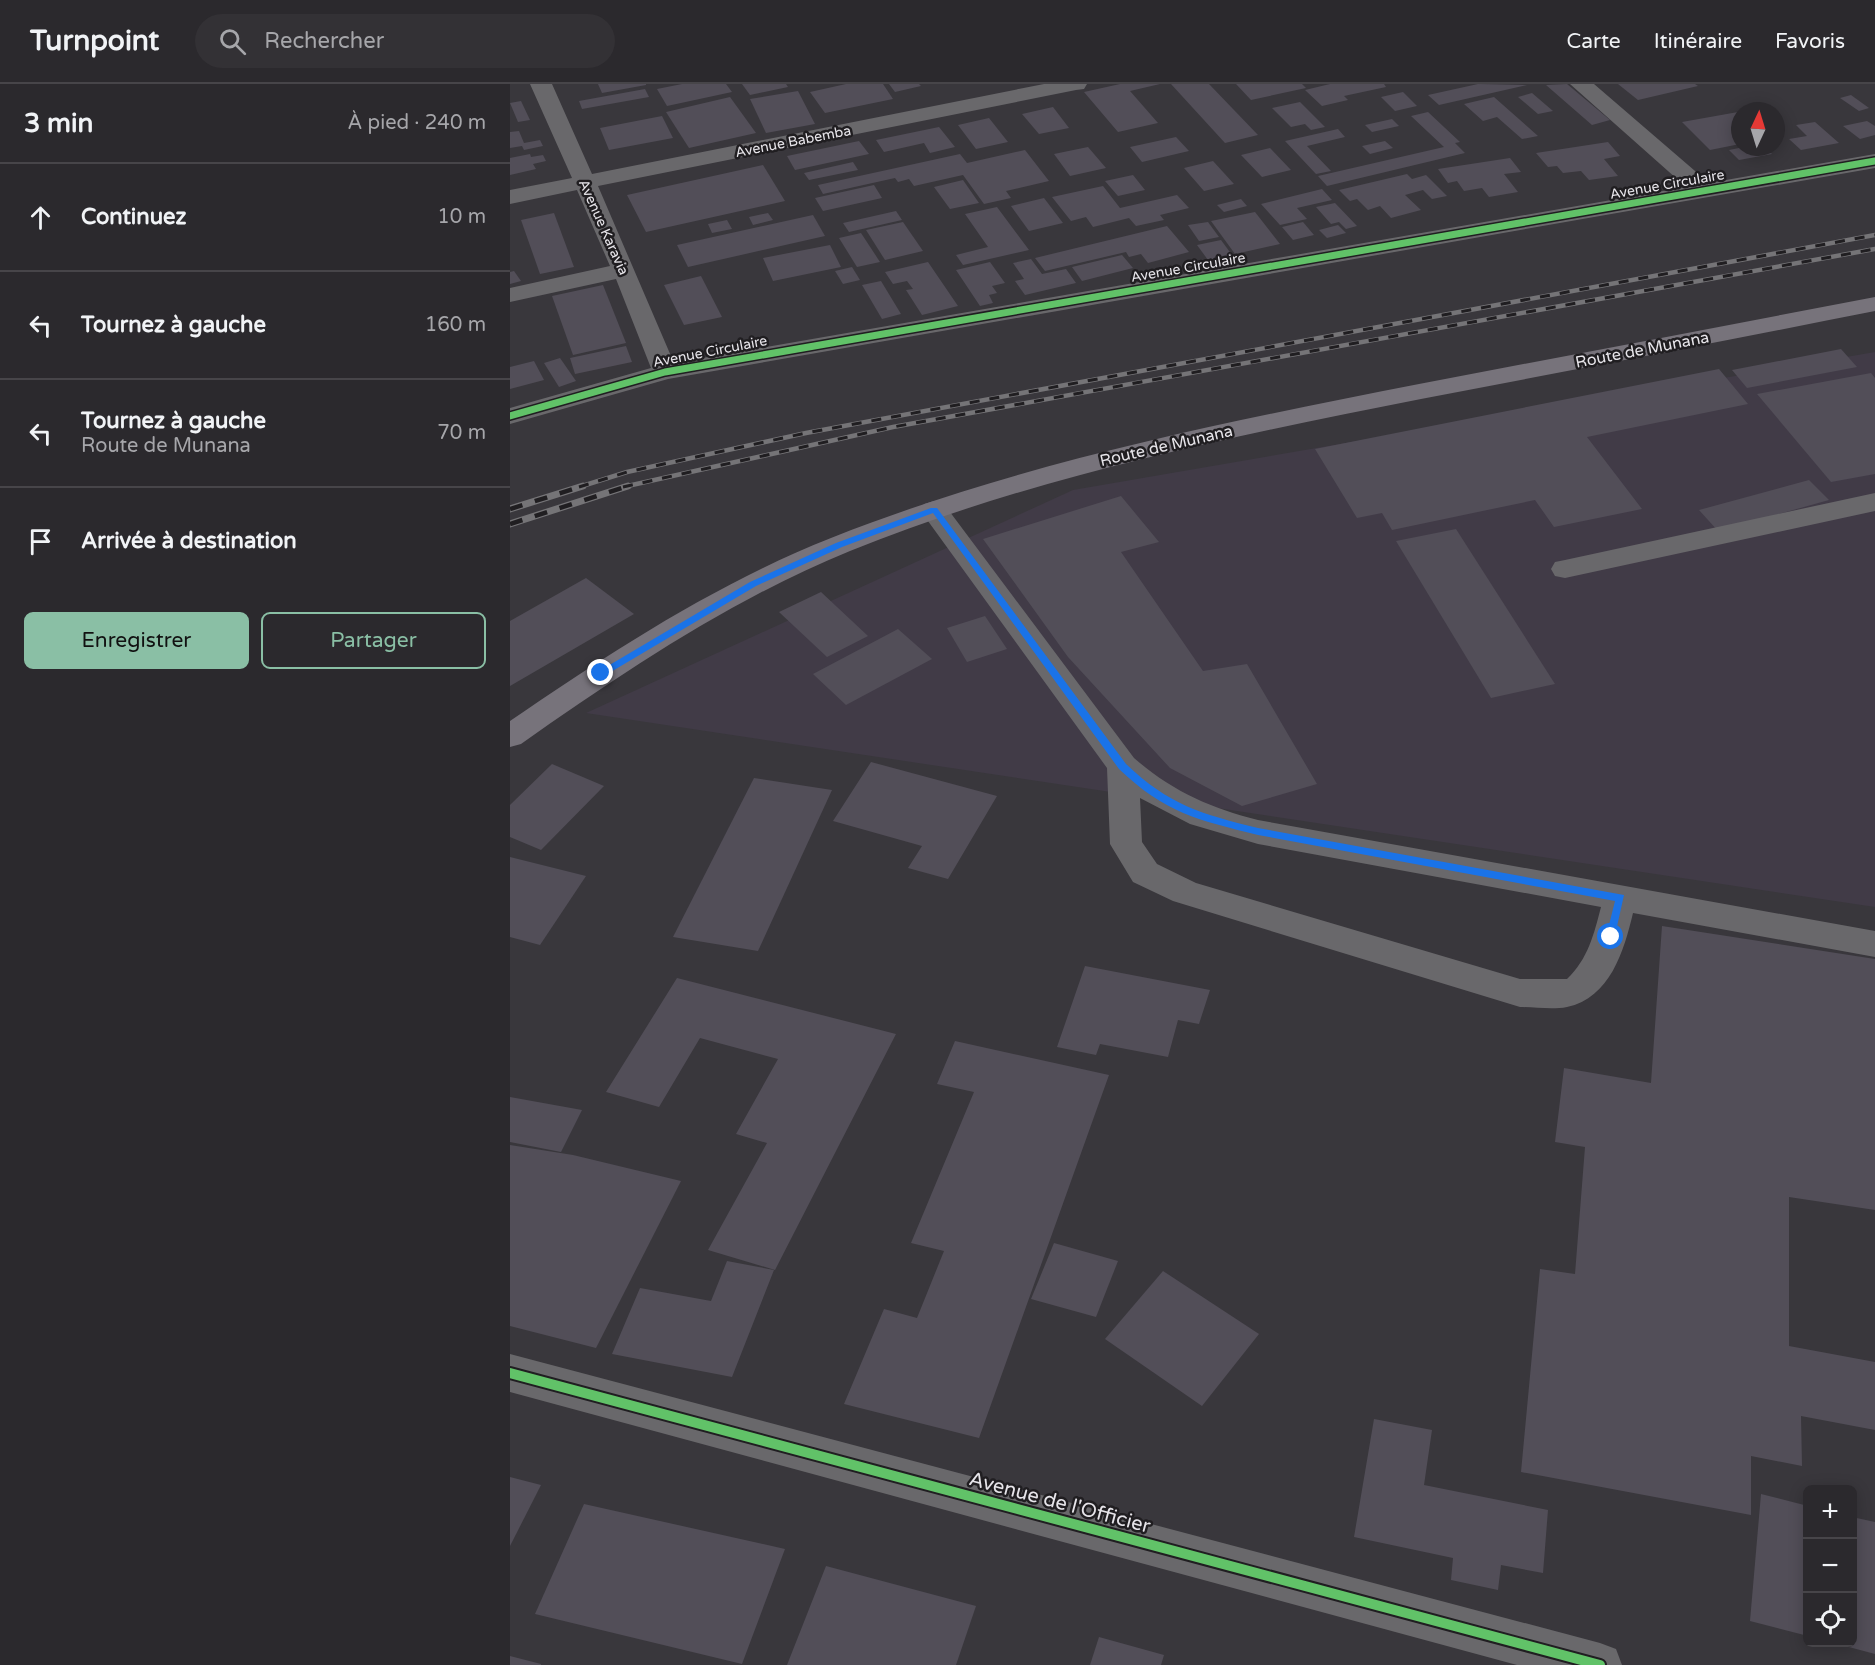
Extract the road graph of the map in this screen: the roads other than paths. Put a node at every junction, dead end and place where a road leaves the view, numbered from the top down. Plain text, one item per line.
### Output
1 (541, 84) edge
2 (1581, 84) edge
3 (1066, 85) edge
4 (1875, 161) edge
5 (584, 182) junction
6 (1704, 191) junction
7 (510, 197) edge
8 (624, 270) junction
9 (510, 295) edge
10 (1875, 304) edge
11 (664, 372) junction
12 (510, 416) edge
13 (1875, 502) edge
14 (934, 510) junction
15 (1565, 569) dead end
16 (510, 736) edge
17 (1123, 766) junction
18 (1620, 898) junction
19 (1875, 944) edge
20 (510, 1373) edge
21 (1600, 1665) edge

1 - 5 street, Avenue Karavia
2 - 6 street
3 - 5 street, Avenue Babemba
4 - 6 street, Avenue Circulaire
5 - 7 street, Avenue Babemba
5 - 8 street, Avenue Karavia
6 - 11 street, Avenue Circulaire
8 - 9 street
8 - 11 street, Avenue Karavia
10 - 14 main road, Route de Munana
11 - 12 street, Avenue Circulaire
13 - 15 street
14 - 16 main road, Route de Munana
14 - 17 street
17 - 18 street
17 - 18 street
18 - 19 street
20 - 21 street, Avenue de l'Officier

